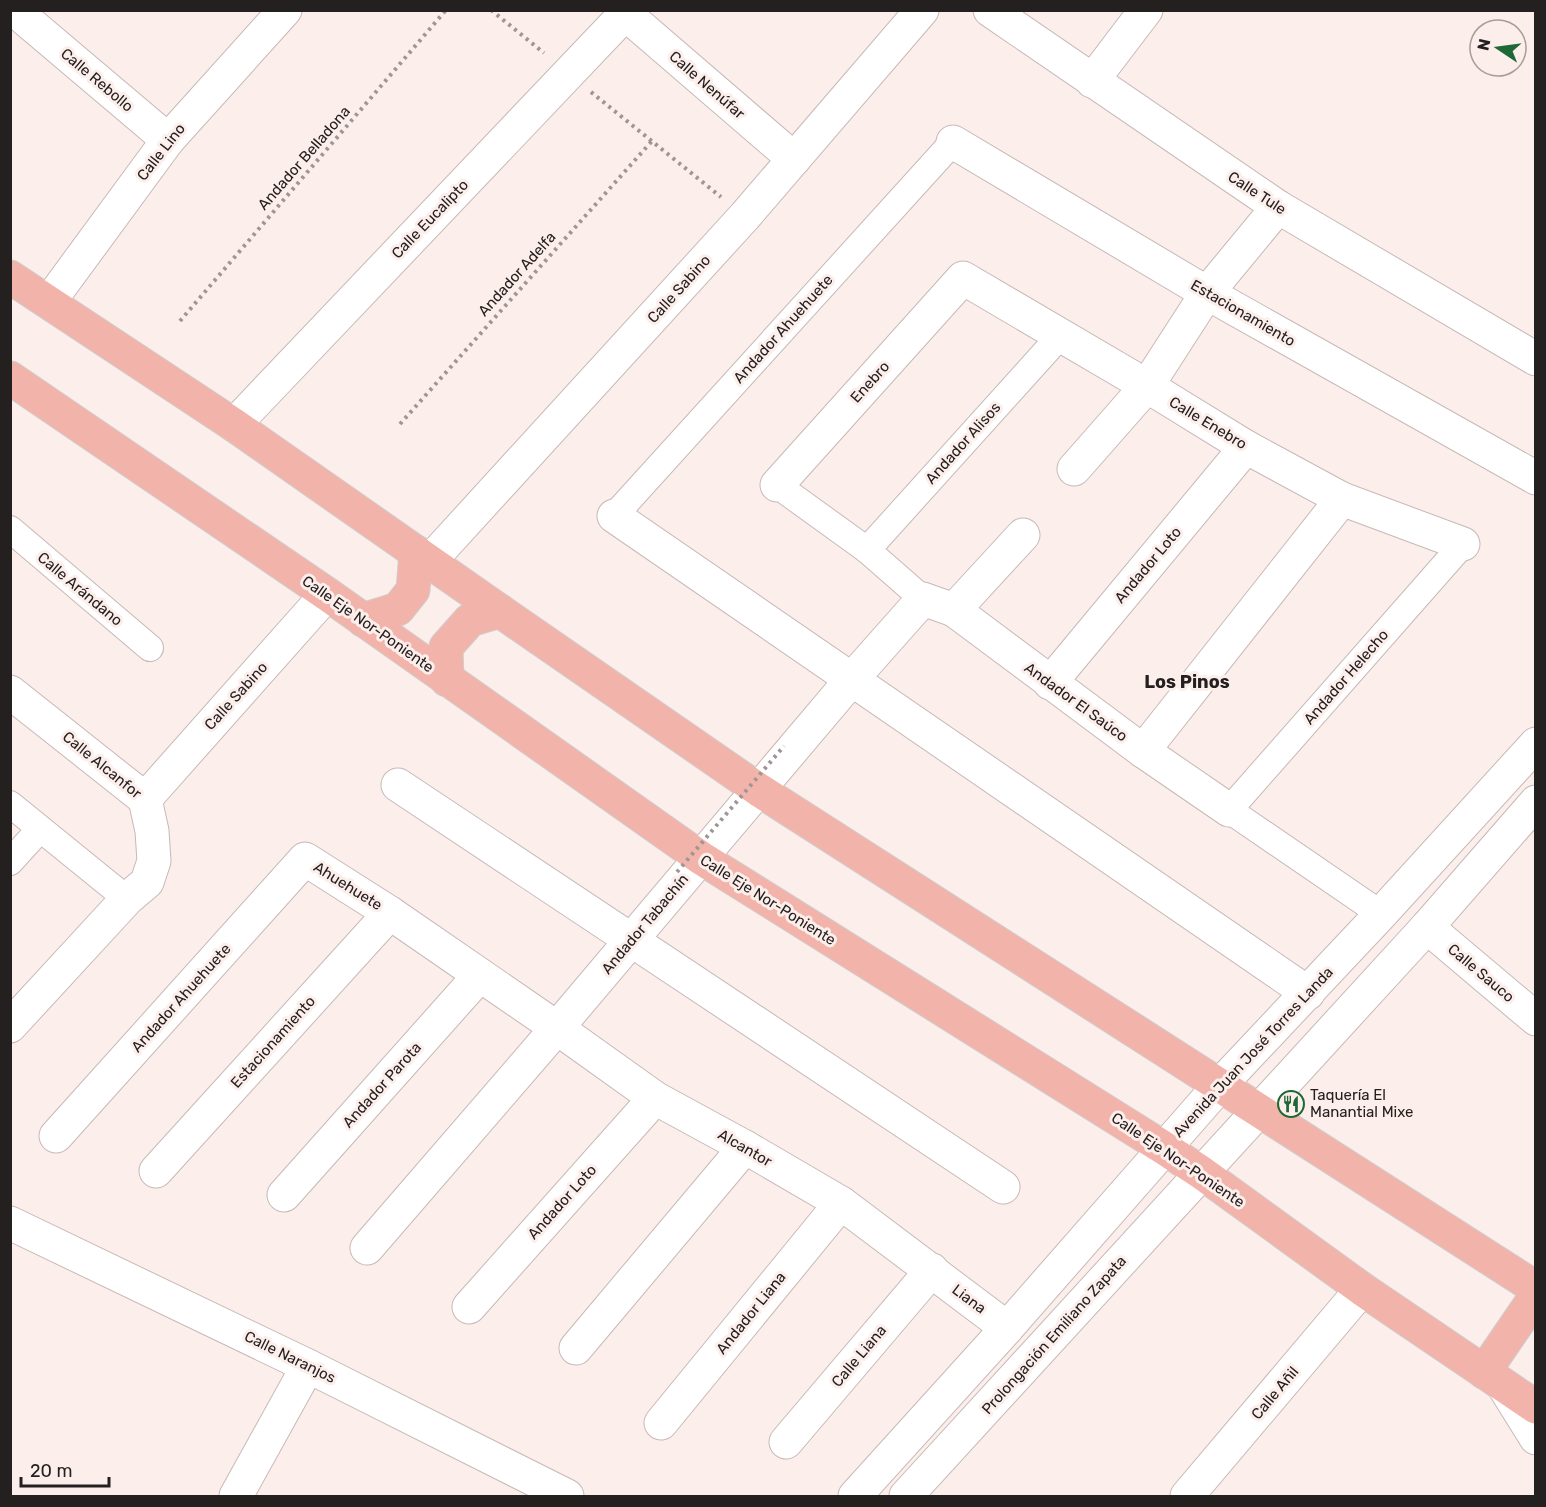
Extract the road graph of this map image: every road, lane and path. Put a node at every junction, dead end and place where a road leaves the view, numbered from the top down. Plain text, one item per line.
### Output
1 (285, 10) edge
2 (446, 10) edge
3 (491, 10) edge
4 (922, 10) edge
5 (990, 10) edge
6 (1146, 10) edge
7 (623, 12) edge
8 (25, 19) dead end
9 (568, 73) junction
10 (1092, 81) junction
11 (168, 140) junction
12 (651, 141) junction
13 (953, 142) joint
14 (794, 159) junction
15 (1278, 207) junction
16 (745, 216) junction
17 (10, 277) edge
18 (963, 278) joint
19 (1207, 293) junction
20 (49, 302) junction
21 (180, 321) dead end
22 (1060, 336) junction
23 (1536, 359) edge
24 (10, 378) edge
25 (1147, 386) junction
26 (400, 424) dead end
27 (234, 425) junction
28 (1246, 447) junction
29 (1074, 469) dead end
30 (1536, 478) edge
31 (777, 485) joint
32 (1342, 499) junction
33 (614, 516) joint
34 (12, 533) edge
35 (1023, 535) dead end
36 (1463, 544) joint
37 (867, 550) junction
38 (423, 557) junction
39 (327, 594) junction
40 (923, 599) junction
41 (954, 610) junction
42 (500, 611) junction
43 (363, 620) junction
44 (150, 648) dead end
45 (852, 679) junction
46 (447, 680) junction
47 (1050, 682) junction
48 (11, 694) edge
49 (1536, 744) edge
50 (784, 746) dead end
51 (1143, 751) junction
52 (398, 785) dead end
53 (759, 790) junction
54 (145, 799) junction
55 (1536, 802) edge
56 (10, 804) edge
57 (1229, 810) junction
58 (40, 829) junction
59 (305, 859) joint
60 (10, 862) edge
61 (689, 865) junction
62 (127, 899) junction
63 (390, 913) junction
64 (1381, 914) junction
65 (1427, 927) junction
66 (632, 940) junction
67 (480, 975) junction
68 (1308, 993) junction
69 (1536, 1019) edge
70 (10, 1026) edge
71 (557, 1028) junction
72 (1220, 1085) junction
73 (655, 1098) junction
74 (1260, 1111) junction
75 (56, 1136) dead end
76 (745, 1147) junction
77 (1164, 1148) junction
78 (156, 1171) dead end
79 (1202, 1173) junction
80 (1003, 1188) dead end
81 (284, 1195) dead end
82 (840, 1203) junction
83 (10, 1223) edge
84 (367, 1248) dead end
85 (932, 1270) junction
86 (1536, 1288) edge
87 (1362, 1289) junction
88 (1536, 1296) edge
89 (469, 1307) dead end
90 (1007, 1328) junction
91 (576, 1348) dead end
92 (308, 1365) junction
93 (1493, 1378) junction
94 (1536, 1407) edge
95 (661, 1423) dead end
96 (1536, 1438) edge
97 (786, 1442) dead end
98 (532, 1488) edge
99 (236, 1497) edge
100 (567, 1497) edge
101 (855, 1497) edge
102 (906, 1497) edge
103 (1187, 1497) edge

1 - 11 street, Calle Lino
2 - 21 path, Andador Belladona
3 - 9 path
4 - 14 street, Calle Sabino
5 - 10 street, Calle Tule
6 - 10 street
7 - 9 street, Calle Eucalipto
7 - 14 street, Calle Nenúfar
8 - 11 street, Calle Rebollo
9 - 12 path
9 - 27 street, Calle Eucalipto
10 - 15 street, Calle Tule
11 - 20 street, Calle Lino
12 - 16 path
12 - 26 path, Andador Adelfa
13 - 19 street, Estacionamiento
13 - 33 street, Andador Ahuehuete
14 - 16 street, Calle Sabino
15 - 19 street
15 - 23 street, Calle Tule
16 - 38 street, Calle Sabino
17 - 20 main road
18 - 22 street, Calle Enebro
18 - 31 street, Enebro
19 - 25 street
19 - 30 street, Estacionamiento
20 - 27 main road
22 - 25 street, Calle Enebro
22 - 37 street, Andador Alisos
24 - 39 main road, Calle Eje Nor-Poniente
25 - 28 street, Calle Enebro
25 - 29 street
27 - 38 main road
28 - 32 street, Calle Enebro
28 - 47 street, Andador Loto
31 - 37 street, Andador El Saúco
32 - 36 street, Calle Enebro
32 - 51 street
33 - 45 street
34 - 44 street, Calle Arándano
35 - 41 street
36 - 57 street, Andador Helecho
37 - 40 street, Andador El Saúco
38 - 42 main road
38 - 43 main road
39 - 43 main road, Calle Eje Nor-Poniente
39 - 54 street, Calle Sabino
40 - 41 street, Andador El Saúco
40 - 45 street, Andador Tabachín
41 - 47 street, Andador El Saúco
42 - 46 main road
42 - 53 main road
43 - 46 main road, Calle Eje Nor-Poniente
45 - 53 street, Andador Tabachín
45 - 68 street
46 - 61 main road, Calle Eje Nor-Poniente
47 - 51 street, Andador El Saúco
48 - 54 street, Calle Alcanfor
49 - 64 street, Avenida Juan José Torres Landa
50 - 61 path, bridge
51 - 57 street, Andador El Saúco
52 - 66 street
53 - 61 street, Andador Tabachín
53 - 72 main road
54 - 62 street, Calle Alcanfor
55 - 65 street
56 - 58 street
57 - 64 street, Andador El Saúco
58 - 60 street
58 - 62 street
59 - 63 street, Ahuehuete
59 - 75 street, Andador Ahuehuete
61 - 66 street, Andador Tabachín
61 - 77 main road, Calle Eje Nor-Poniente
62 - 70 street
63 - 67 street
63 - 78 street, Estacionamiento
64 - 68 street, Avenida Juan José Torres Landa
65 - 69 street, Calle Sauco
65 - 74 street
66 - 71 street, Andador Tabachín
66 - 80 street
67 - 71 street
67 - 81 street, Andador Parota
68 - 72 street, Avenida Juan José Torres Landa
71 - 73 street, Alcantor
71 - 84 street, Andador Tabachín
72 - 74 main road
72 - 77 street, Avenida Juan José Torres Landa
73 - 76 street, Alcantor
73 - 89 street, Andador Loto
74 - 79 street
74 - 86 main road
76 - 82 street, Alcantor
76 - 91 street
77 - 79 main road, Calle Eje Nor-Poniente
77 - 90 street, Avenida Juan José Torres Landa
79 - 87 main road, Calle Eje Nor-Poniente
79 - 102 street, Prolongación Emiliano Zapata
82 - 85 street, Alcantor
82 - 95 street, Andador Liana
83 - 92 street, Calle Naranjos
85 - 90 street, Liana
85 - 97 street, Calle Liana
87 - 93 main road, Calle Eje Nor-Poniente
87 - 103 street, Calle Añil
88 - 93 main road
90 - 101 street, Avenida Juan José Torres Landa
92 - 98 street, Calle Naranjos
92 - 99 street
93 - 94 main road, Calle Eje Nor-Poniente
93 - 96 street
98 - 100 street, Calle Naranjos

